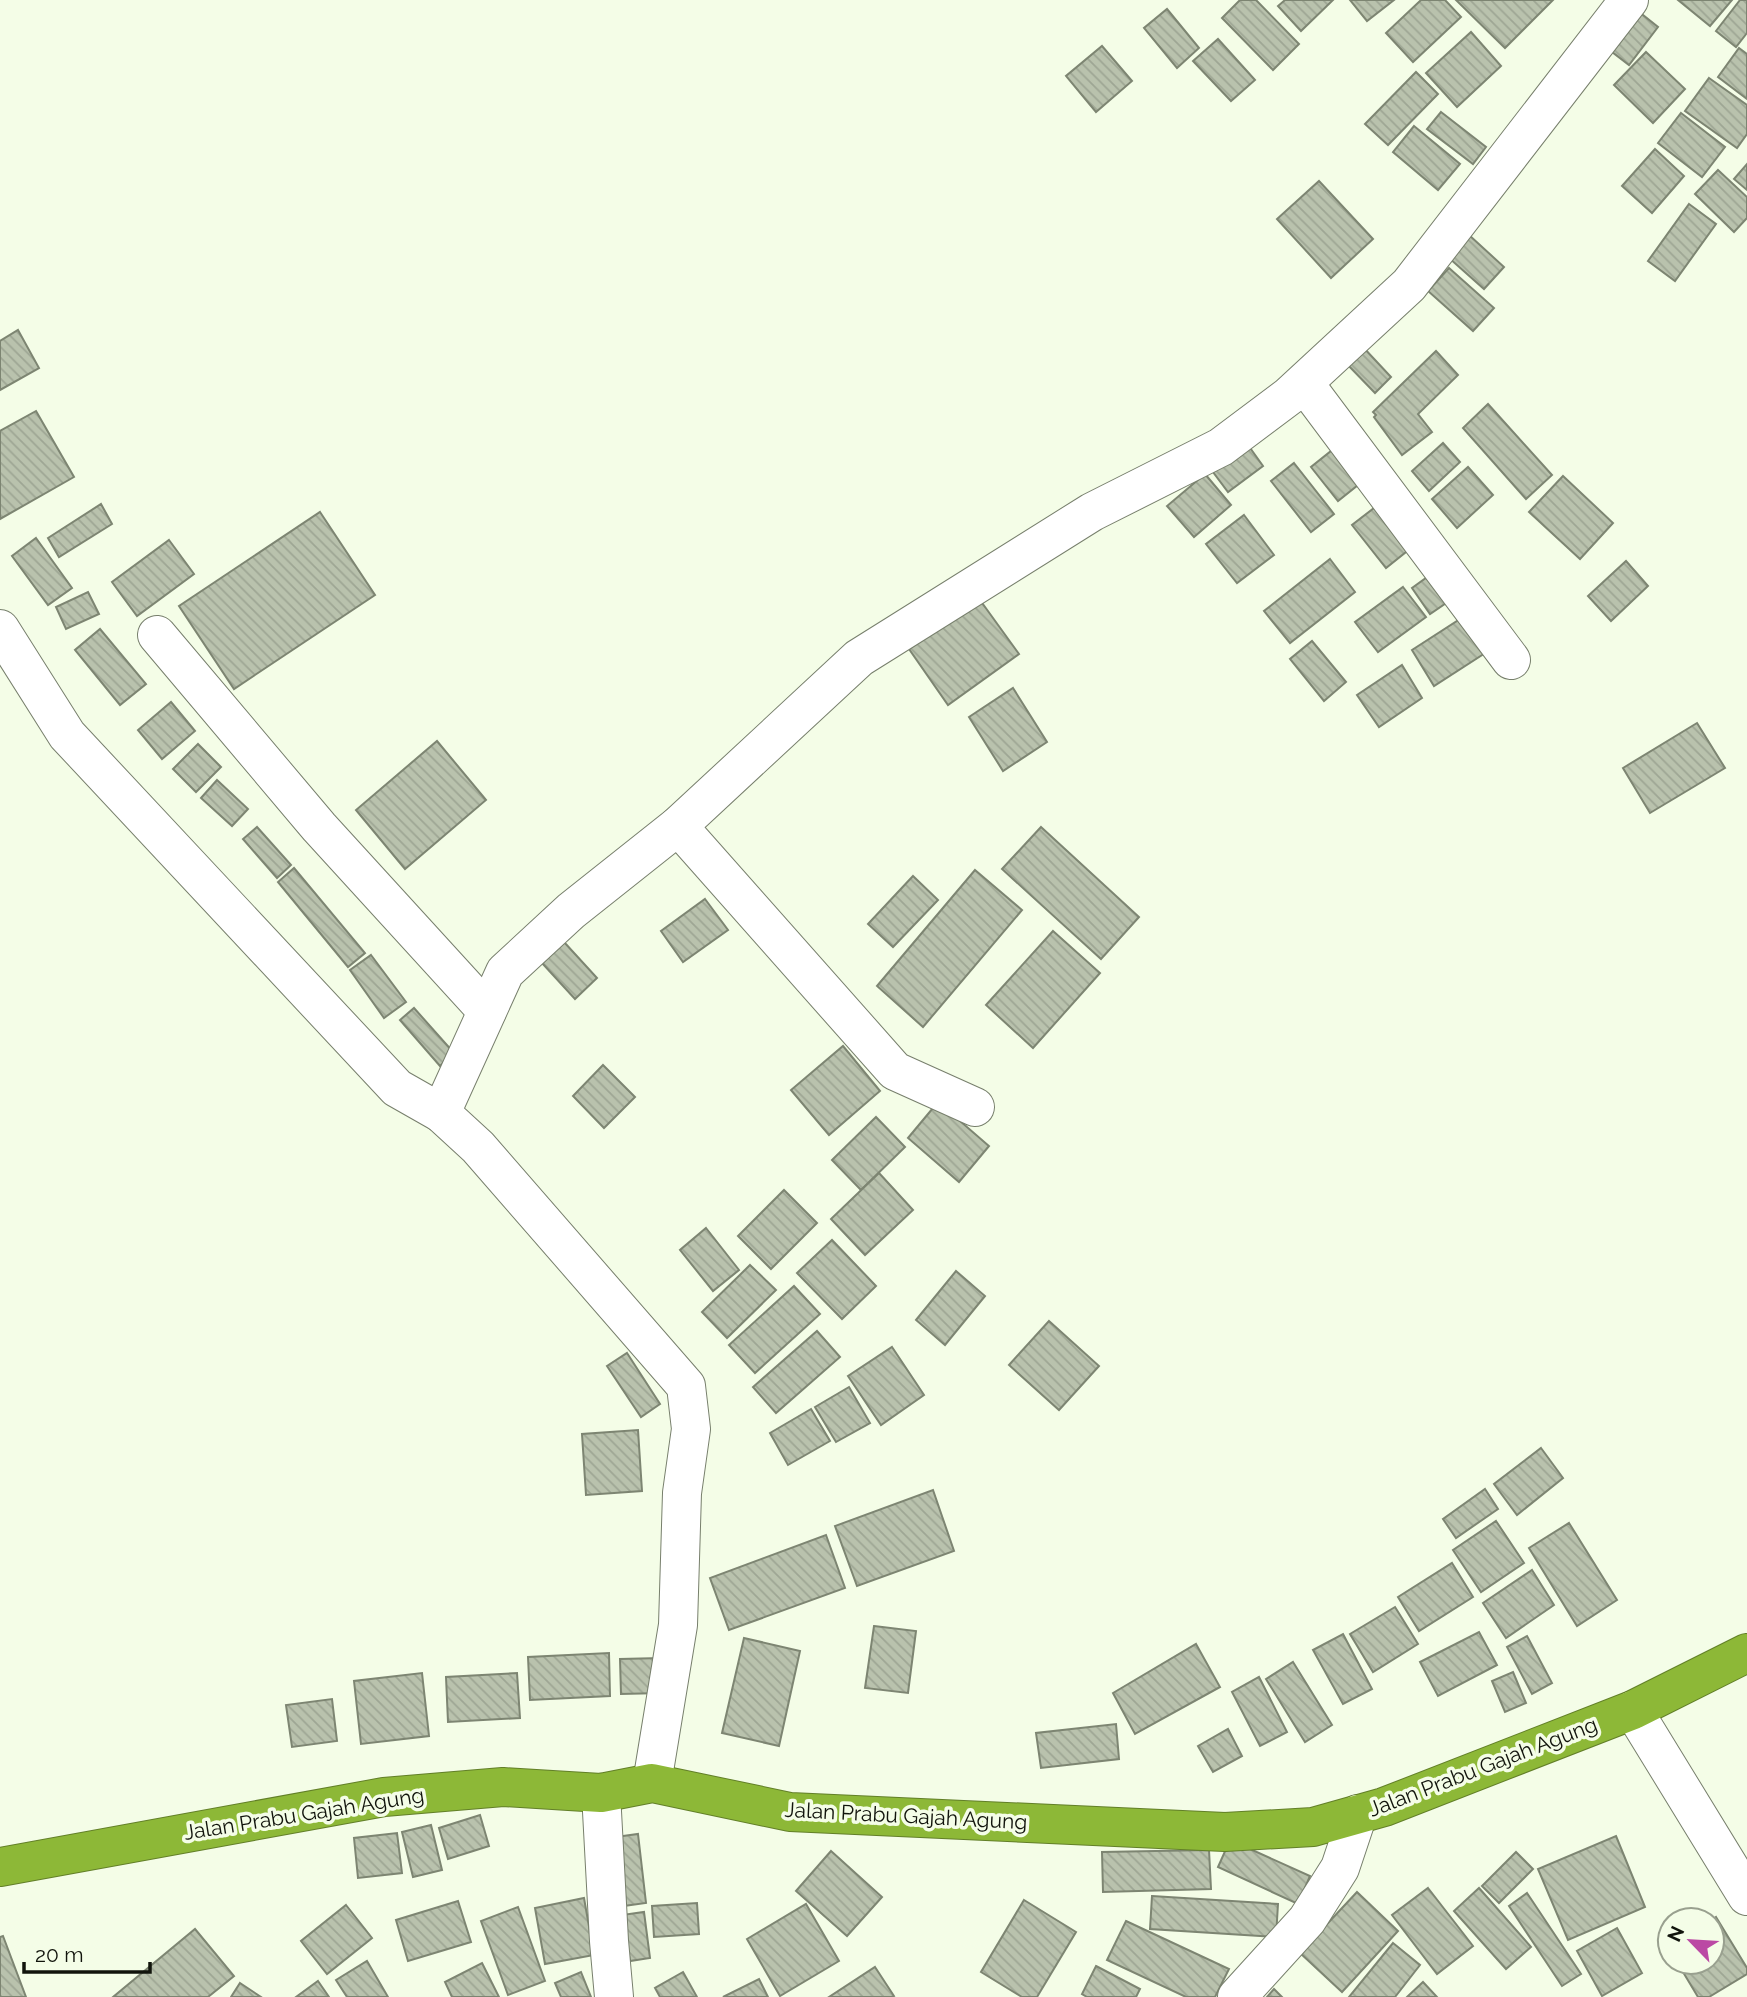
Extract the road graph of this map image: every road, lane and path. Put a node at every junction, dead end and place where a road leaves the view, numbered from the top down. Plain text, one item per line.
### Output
1 (1629, 0) edge
2 (1304, 383) junction
3 (0, 629) edge
4 (157, 635) dead end
5 (1511, 660) dead end
6 (678, 826) junction
7 (487, 1011) junction
8 (975, 1107) dead end
9 (441, 1113) junction
10 (1747, 1653) edge
11 (1633, 1710) junction
12 (653, 1783) junction
13 (601, 1793) junction
14 (1357, 1814) junction
15 (0, 1867) edge
16 (1747, 1896) edge
17 (614, 1997) edge
18 (1237, 1997) edge

1 - 2 street
2 - 5 street
2 - 6 street
3 - 9 street
4 - 7 street
6 - 7 street
6 - 8 street
7 - 9 street
9 - 12 street
10 - 11 highway, Jalan Prabu Gajah Agung
11 - 14 highway, Jalan Prabu Gajah Agung
11 - 16 street
12 - 13 highway, Jalan Prabu Gajah Agung
12 - 14 highway, Jalan Prabu Gajah Agung
13 - 15 highway, Jalan Prabu Gajah Agung
13 - 17 street
14 - 18 street

